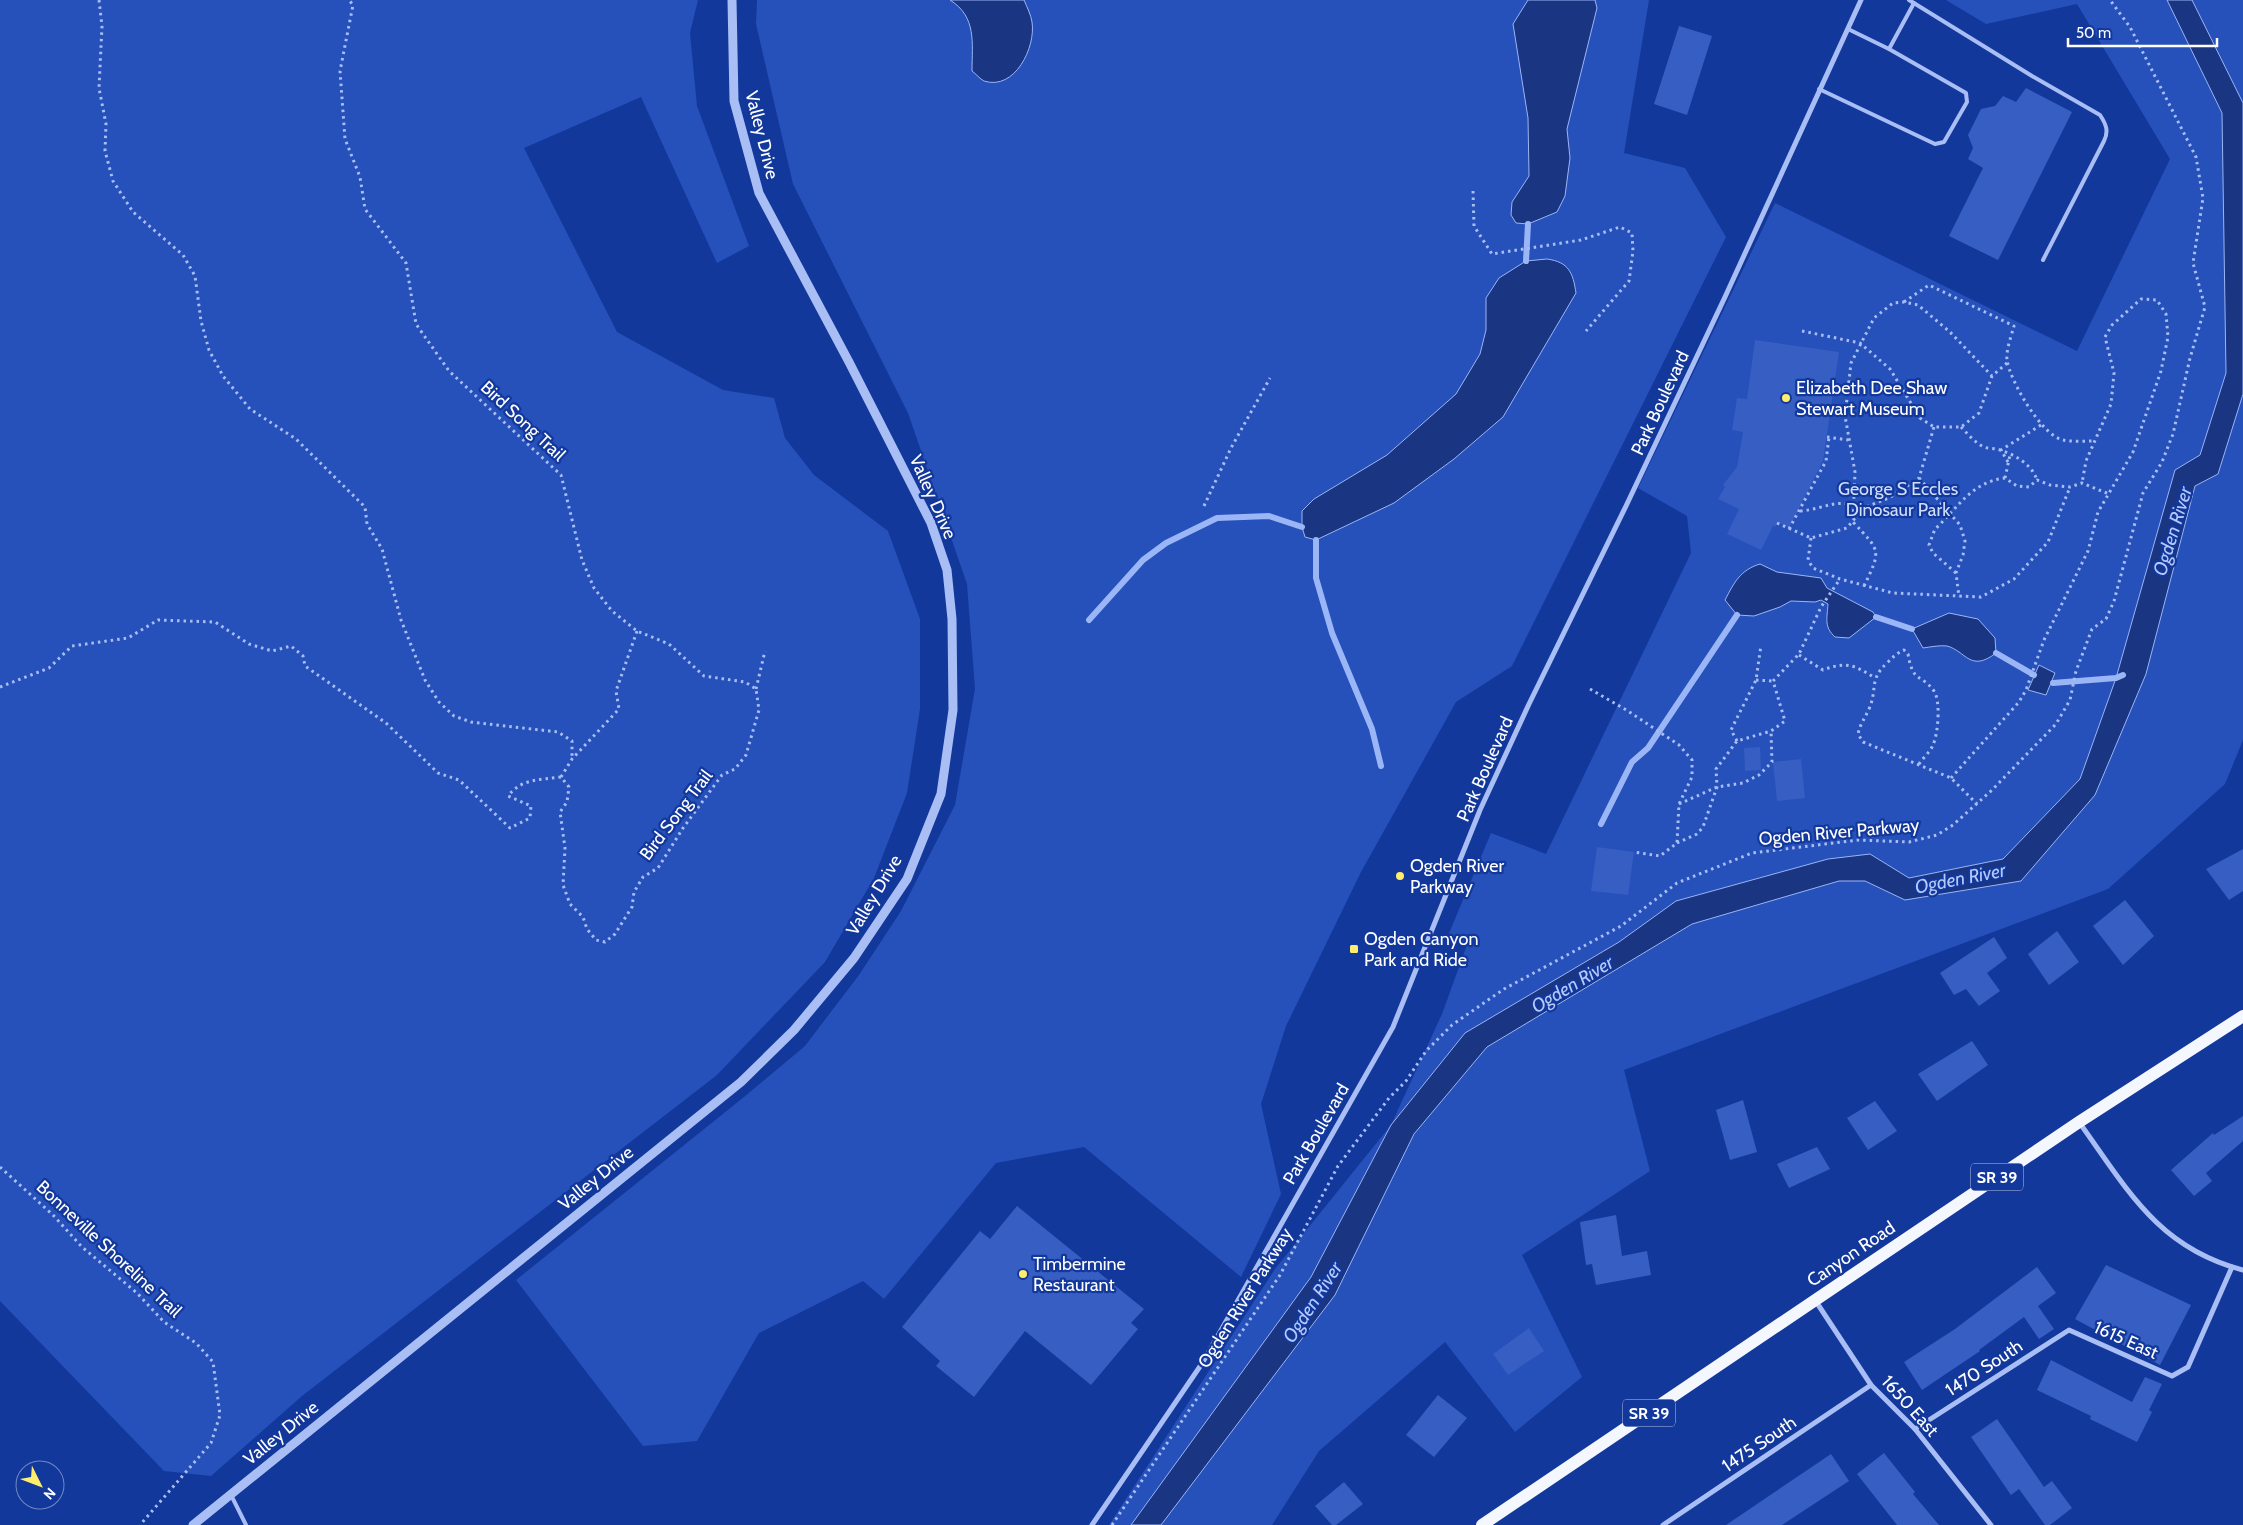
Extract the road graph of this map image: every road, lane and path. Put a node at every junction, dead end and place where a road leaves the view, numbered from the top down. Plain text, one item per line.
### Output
1 (99, 0) edge
2 (349, 0) edge
3 (732, 0) edge
4 (1862, 0) edge
5 (1909, 0) edge
6 (2110, 0) edge
7 (1914, 3) junction
8 (1848, 29) junction
9 (1889, 49) junction
10 (1819, 89) junction
11 (1473, 191) dead end
12 (2042, 260) dead end
13 (1904, 302) junction
14 (1586, 331) dead end
15 (1802, 331) dead end
16 (1860, 343) junction
17 (2008, 363) junction
18 (1992, 376) junction
19 (1270, 378) dead end
20 (2041, 425) junction
21 (1961, 426) junction
22 (1934, 427) junction
23 (1848, 440) junction
24 (2094, 441) junction
25 (2001, 450) junction
26 (2010, 455) junction
27 (2008, 462) junction
28 (1919, 478) junction
29 (2005, 478) junction
30 (2037, 480) junction
31 (2082, 483) junction
32 (2070, 487) junction
33 (2109, 494) junction
34 (1854, 504) junction
35 (1204, 506) dead end
36 (1863, 508) junction
37 (1800, 510) junction
38 (1951, 514) junction
39 (1853, 522) junction
40 (1777, 523) dead end
41 (1789, 529) junction
42 (1811, 538) junction
43 (1956, 572) junction
44 (1840, 579) junction
45 (1864, 586) junction
46 (1959, 597) junction
47 (637, 631) junction
48 (1761, 645) dead end
49 (765, 652) dead end
50 (1799, 654) junction
51 (1875, 678) junction
52 (1756, 680) junction
53 (1774, 681) junction
54 (0, 687) edge
55 (756, 689) junction
56 (1590, 689) dead end
57 (1771, 732) junction
58 (1737, 741) junction
59 (572, 759) junction
60 (1919, 764) junction
61 (561, 777) junction
62 (1951, 778) junction
63 (1718, 788) junction
64 (1679, 804) junction
65 (1977, 804) junction
66 (1677, 843) junction
67 (1634, 852) dead end
68 (2243, 1016) edge
69 (2079, 1122) junction
70 (0, 1167) edge
71 (2232, 1267) junction
72 (2243, 1270) edge
73 (1815, 1300) junction
74 (2069, 1330) joint
75 (1871, 1385) junction
76 (1915, 1429) junction
77 (231, 1495) junction
78 (140, 1525) edge
79 (193, 1525) edge
80 (246, 1525) edge
81 (1092, 1525) edge
82 (1112, 1525) edge
83 (1482, 1525) edge
84 (1663, 1525) edge
85 (1991, 1525) edge

1 - 59 path
2 - 47 path, Bird Song Trail
3 - 77 street, Valley Drive
4 - 8 street, Park Boulevard
5 - 7 lane
6 - 65 path, Ogden River Parkway
7 - 9 lane
7 - 12 lane
8 - 9 lane
8 - 10 street, Park Boulevard
9 - 10 lane
10 - 81 street, Park Boulevard
11 - 14 path
13 - 16 path
13 - 17 path
13 - 18 path
15 - 16 path
16 - 22 path
16 - 23 path
17 - 18 path
17 - 20 path
18 - 21 path
19 - 35 path
20 - 24 path
20 - 25 path
21 - 22 path
21 - 25 path
22 - 28 path
23 - 34 path
23 - 37 path
24 - 31 path
24 - 33 path
25 - 26 path
25 - 27 path
26 - 27 path
26 - 30 path
27 - 29 path
28 - 36 path
28 - 38 path
29 - 30 path
29 - 38 path
30 - 32 path
31 - 32 path
31 - 33 path
32 - 46 path
33 - 62 path
34 - 36 path
34 - 37 path
34 - 39 path
36 - 39 path
37 - 41 path
38 - 43 path
38 - 43 path
39 - 42 path
39 - 45 path
40 - 41 path
41 - 42 path
42 - 44 path
43 - 46 path
44 - 45 path
44 - 50 path
45 - 46 path
47 - 55 path, Bird Song Trail
47 - 59 path
48 - 52 path
49 - 55 path
50 - 51 path
50 - 53 path
51 - 60 path
51 - 60 path
52 - 53 path
52 - 58 path
53 - 57 path
54 - 61 path
55 - 61 path, Bird Song Trail
56 - 64 path
57 - 58 path
57 - 63 path
58 - 63 path
59 - 61 path
60 - 62 path
62 - 65 path
63 - 64 path
63 - 66 path
64 - 66 path
65 - 82 path, Ogden River Parkway
66 - 67 path
68 - 69 main road, Canyon Road / SR 39
69 - 71 street
69 - 73 main road, Canyon Road / SR 39
70 - 78 path, Bonneville Shoreline Trail
71 - 72 street
71 - 74 street, 1615 East
73 - 75 street, 1650 East
73 - 83 main road, Canyon Road / SR 39
74 - 76 street, 1470 South
75 - 76 street, 1650 East
75 - 84 street, 1475 South
76 - 85 street, 1650 East
77 - 79 street, Valley Drive
77 - 80 lane

